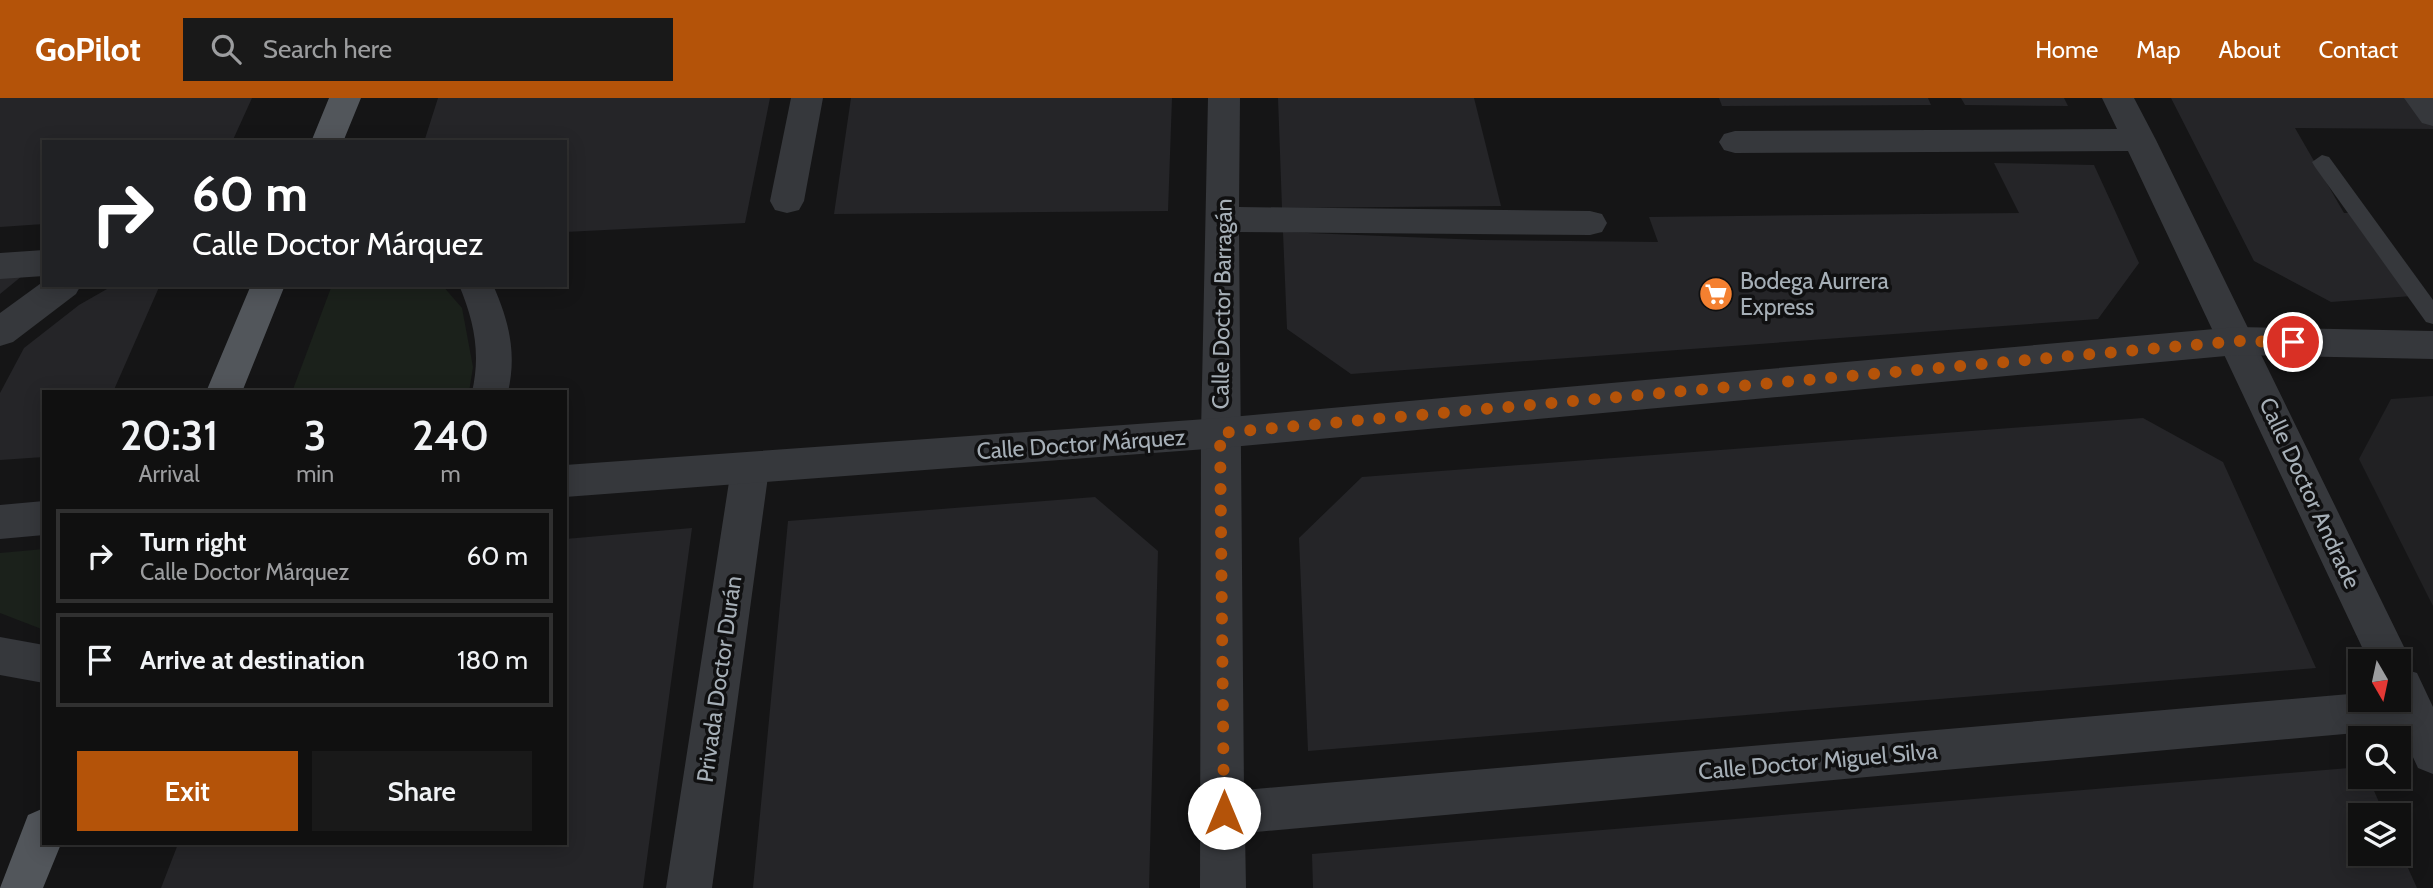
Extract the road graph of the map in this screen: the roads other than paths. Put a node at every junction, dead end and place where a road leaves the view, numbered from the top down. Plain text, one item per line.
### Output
1 (345, 98) edge
2 (807, 98) edge
3 (1224, 98) edge
4 (2118, 98) edge
5 (2420, 98) edge
6 (2433, 115) edge
7 (328, 140) edge
8 (2140, 140) junction
9 (1735, 142) dead end
10 (2322, 162) dead end
11 (787, 201) dead end
12 (1224, 219) junction
13 (1590, 223) dead end
14 (42, 263) edge
15 (0, 267) edge
16 (61, 287) edge
17 (267, 287) edge
18 (477, 287) edge
19 (2433, 316) edge
20 (0, 332) edge
21 (2237, 341) junction
22 (2433, 345) edge
23 (225, 390) edge
24 (491, 390) edge
25 (1220, 433) junction
26 (750, 469) junction
27 (567, 481) edge
28 (42, 518) edge
29 (0, 522) edge
30 (2384, 649) edge
31 (0, 656) edge
32 (42, 664) edge
33 (2348, 701) edge
34 (2412, 710) edge
35 (2433, 753) edge
36 (1224, 813) junction
37 (42, 835) edge
38 (20, 888) edge
39 (689, 888) edge
40 (1223, 888) edge

1 - 7 main road
2 - 11 street
3 - 12 street, Calle Doctor Barragán
4 - 8 street, Calle Doctor Andrade
5 - 6 street
8 - 9 street
8 - 21 street, Calle Doctor Andrade
10 - 19 lane
12 - 13 street
12 - 25 street, Calle Doctor Barragán
14 - 15 street
16 - 20 street
17 - 23 main road
18 - 24 street
21 - 22 street, Calle Doctor Márquez
21 - 25 street, Calle Doctor Márquez
21 - 30 street, Calle Doctor Andrade
25 - 26 street, Calle Doctor Márquez
25 - 36 street, Calle Doctor Barragán
26 - 27 street, Calle Doctor Márquez
26 - 39 street, Privada Doctor Durán
28 - 29 street
31 - 32 street
33 - 36 street, Calle Doctor Miguel Silva
34 - 35 street
36 - 40 street, Calle Doctor Barragán
37 - 38 main road

